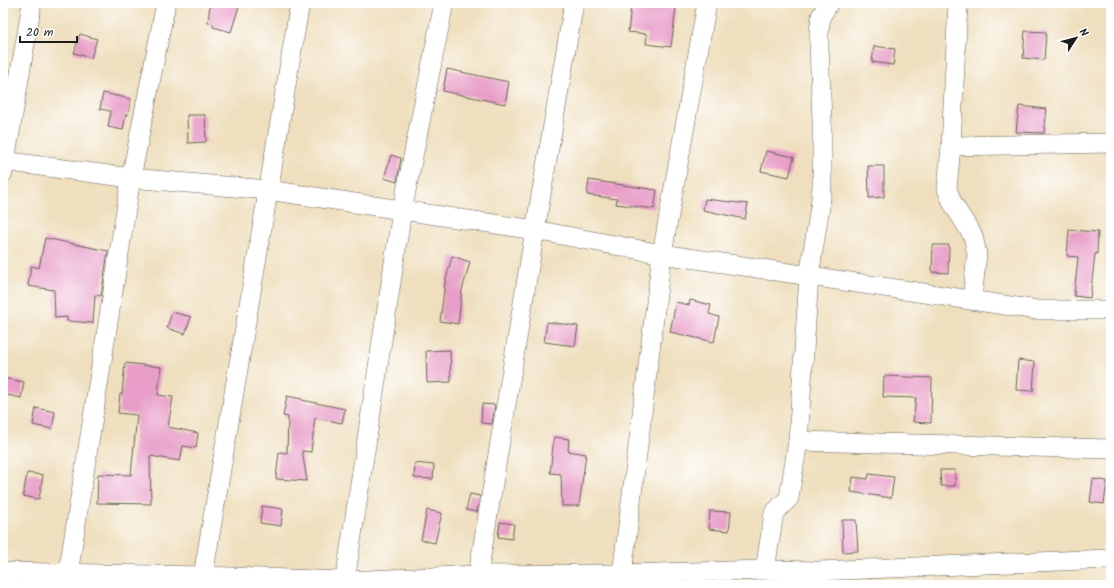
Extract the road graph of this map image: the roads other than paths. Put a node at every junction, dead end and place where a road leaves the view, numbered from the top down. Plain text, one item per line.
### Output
1 (32, 3) edge
2 (166, 3) edge
3 (300, 3) edge
4 (444, 3) edge
5 (574, 3) edge
6 (707, 3) edge
7 (829, 3) edge
8 (958, 3) edge
9 (1111, 143) edge
10 (951, 146) junction
11 (4, 165) edge
12 (131, 178) junction
13 (268, 190) junction
14 (402, 211) junction
15 (534, 230) junction
16 (662, 254) junction
17 (809, 276) junction
18 (972, 299) junction
19 (1111, 310) edge
20 (798, 441) junction
21 (1111, 449) edge
22 (1111, 559) edge
23 (765, 570) junction
24 (3, 572) edge
25 (68, 574) junction
26 (622, 574) junction
27 (478, 575) junction
28 (203, 576) junction
29 (344, 581) junction

1 - 11 street
2 - 12 street
3 - 13 street
4 - 14 street
5 - 15 street
6 - 16 street
7 - 17 street
8 - 10 street
9 - 10 street
10 - 18 street
11 - 12 street
12 - 13 street
12 - 25 street
13 - 14 street
13 - 28 street
14 - 15 street
14 - 29 street
15 - 16 street
15 - 27 street
16 - 17 street
16 - 26 street
17 - 18 street
17 - 20 street
18 - 19 street
20 - 21 street
20 - 23 street
22 - 23 street
23 - 26 street
24 - 25 street
25 - 28 street
26 - 27 street
27 - 29 street
28 - 29 street

